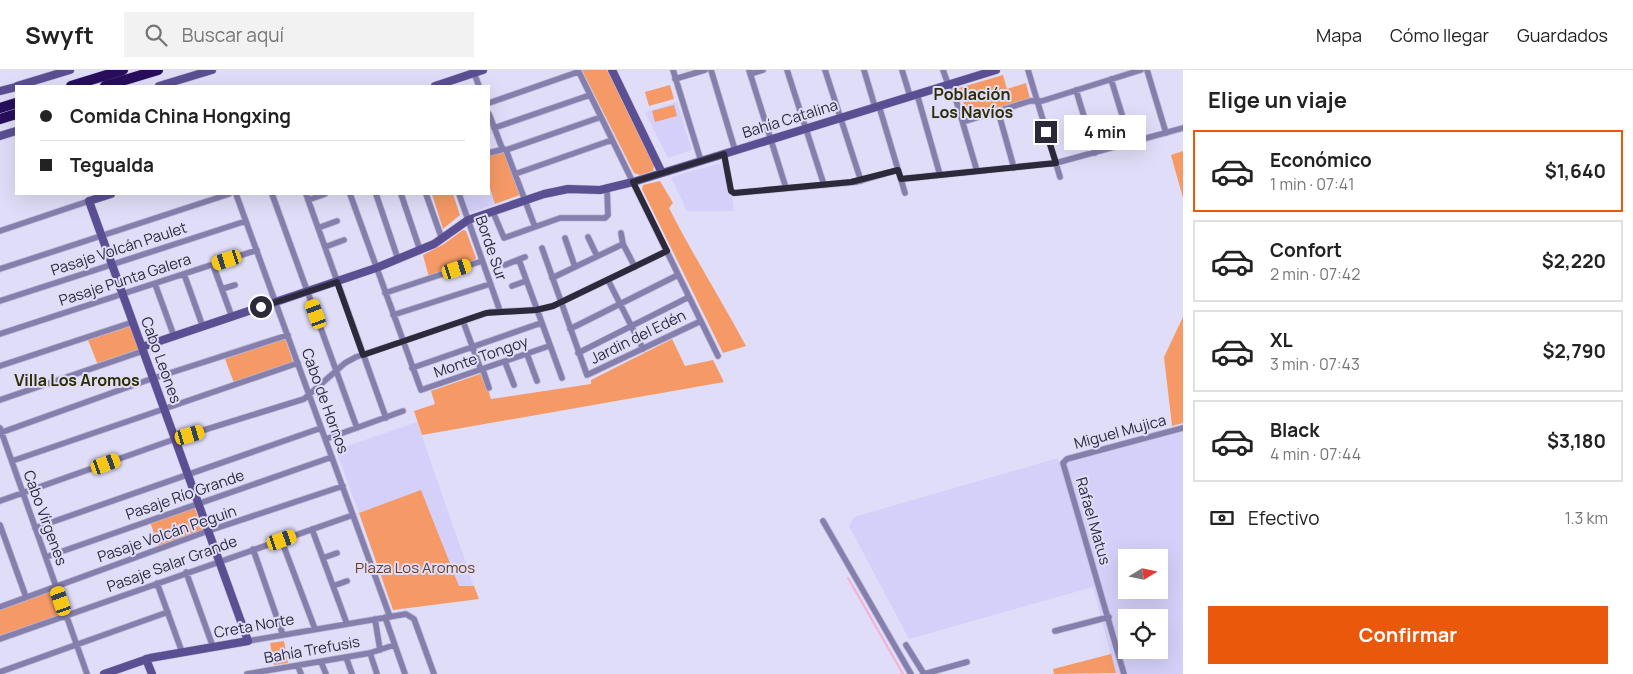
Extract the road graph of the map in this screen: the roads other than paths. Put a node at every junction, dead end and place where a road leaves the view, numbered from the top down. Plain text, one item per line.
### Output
1 (70, 70) edge
2 (123, 70) edge
3 (158, 70) edge
4 (212, 70) edge
5 (483, 70) edge
6 (612, 70) edge
7 (673, 70) edge
8 (705, 70) edge
9 (711, 70) edge
10 (763, 70) edge
11 (787, 70) edge
12 (826, 70) edge
13 (864, 70) edge
14 (902, 70) edge
15 (943, 70) edge
16 (996, 70) edge
17 (1028, 70) edge
18 (1116, 70) edge
19 (1141, 70) edge
20 (1147, 70) edge
21 (578, 71) edge
22 (750, 72) edge
23 (984, 72) edge
24 (474, 73) junction
25 (1118, 77) junction
26 (676, 79) junction
27 (1111, 79) junction
28 (451, 84) edge
29 (950, 84) junction
30 (20, 85) edge
31 (74, 85) edge
32 (109, 85) edge
33 (162, 85) edge
34 (479, 85) edge
35 (15, 87) edge
36 (1076, 90) junction
37 (0, 91) edge
38 (590, 95) junction
39 (913, 95) junction
40 (1037, 101) junction
41 (15, 103) edge
42 (490, 103) edge
43 (877, 106) junction
44 (0, 108) edge
45 (998, 111) junction
46 (15, 114) edge
47 (490, 117) edge
48 (601, 117) junction
49 (841, 118) junction
50 (0, 119) edge
51 (963, 122) junction
52 (494, 128) junction
53 (806, 128) junction
54 (1183, 128) edge
55 (15, 131) edge
56 (1166, 133) junction
57 (0, 136) edge
58 (771, 139) junction
59 (612, 140) junction
60 (1130, 144) junction
61 (504, 149) junction
62 (736, 150) junction
63 (490, 152) edge
64 (1095, 152) junction
65 (724, 154) junction
66 (701, 161) junction
67 (1056, 163) junction
68 (1014, 168) junction
69 (898, 170) junction
70 (977, 172) junction
71 (662, 173) junction
72 (515, 174) junction
73 (940, 175) junction
74 (1060, 177) dead end
75 (901, 179) junction
76 (861, 181) junction
77 (633, 182) junction
78 (824, 185) junction
79 (786, 188) junction
80 (606, 189) junction
81 (905, 193) dead end
82 (108, 195) edge
83 (226, 195) edge
84 (236, 195) edge
85 (272, 195) edge
86 (351, 195) edge
87 (376, 195) edge
88 (401, 195) edge
89 (426, 195) edge
90 (459, 195) edge
91 (307, 197) edge
92 (526, 200) junction
93 (89, 201) junction
94 (493, 212) junction
95 (468, 220) junction
96 (246, 221) junction
97 (338, 221) dead end
98 (535, 227) junction
99 (318, 228) junction
100 (0, 231) edge
101 (621, 234) dead end
102 (101, 236) junction
103 (588, 237) dead end
104 (565, 238) dead end
105 (442, 239) junction
106 (344, 240) dead end
107 (623, 244) junction
108 (325, 247) junction
109 (542, 248) dead end
110 (257, 250) junction
111 (420, 250) junction
112 (667, 251) junction
113 (597, 256) junction
114 (398, 259) junction
115 (482, 261) junction
116 (112, 265) junction
117 (212, 265) junction
118 (505, 265) dead end
119 (636, 266) junction
120 (575, 267) junction
121 (376, 268) junction
122 (0, 269) edge
123 (184, 274) junction
124 (678, 275) junction
125 (552, 278) junction
126 (608, 280) junction
127 (526, 281) junction
128 (337, 282) junction
129 (155, 284) junction
130 (490, 284) junction
131 (235, 285) dead end
132 (512, 286) dead end
133 (222, 290) junction
134 (308, 292) junction
135 (385, 293) junction
136 (122, 294) junction
137 (689, 298) junction
138 (0, 301) edge
139 (276, 302) junction
140 (561, 303) junction
141 (620, 304) junction
142 (536, 310) junction
143 (500, 311) junction
144 (393, 315) junction
145 (232, 317) junction
146 (463, 321) junction
147 (701, 321) junction
148 (133, 322) junction
149 (541, 323) junction
150 (632, 326) junction
151 (203, 327) junction
152 (570, 329) junction
153 (0, 334) edge
154 (288, 335) junction
155 (174, 336) junction
156 (403, 342) junction
157 (548, 346) junction
158 (472, 347) junction
159 (142, 349) junction
160 (643, 349) junction
161 (578, 353) junction
162 (528, 354) junction
163 (363, 355) junction
164 (718, 356) dead end
165 (505, 362) junction
166 (298, 363) junction
167 (0, 366) edge
168 (412, 368) junction
169 (482, 370) junction
170 (336, 371) junction
171 (562, 378) dead end
172 (154, 380) junction
173 (537, 381) dead end
174 (514, 385) dead end
175 (489, 388) dead end
176 (310, 396) junction
177 (0, 400) edge
178 (164, 409) junction
179 (403, 411) dead end
180 (386, 418) junction
181 (322, 428) junction
182 (357, 428) junction
183 (1183, 428) edge
184 (0, 431) edge
185 (175, 440) junction
186 (326, 440) junction
187 (332, 457) junction
188 (12, 462) junction
189 (1064, 462) joint
190 (187, 474) junction
191 (343, 486) junction
192 (23, 493) junction
193 (0, 501) edge
194 (198, 503) junction
195 (353, 515) junction
196 (823, 521) dead end
197 (0, 525) edge
198 (36, 528) junction
199 (312, 529) junction
200 (208, 532) junction
201 (282, 540) junction
202 (252, 549) junction
203 (337, 553) dead end
204 (46, 557) junction
205 (323, 558) junction
206 (219, 561) junction
207 (186, 572) junction
208 (348, 581) dead end
209 (158, 583) junction
210 (56, 586) junction
211 (333, 586) junction
212 (26, 597) junction
213 (0, 607) edge
214 (168, 612) junction
215 (66, 615) junction
216 (388, 617) junction
217 (1108, 617) junction
218 (375, 619) junction
219 (347, 624) junction
220 (315, 629) junction
221 (1055, 631) dead end
222 (283, 635) junction
223 (0, 639) edge
224 (248, 641) junction
225 (77, 644) junction
226 (394, 645) junction
227 (906, 645) dead end
228 (213, 647) junction
229 (380, 650) junction
230 (182, 652) junction
231 (370, 653) junction
232 (346, 657) junction
233 (146, 659) junction
234 (321, 662) junction
235 (967, 662) dead end
236 (298, 666) junction
237 (281, 671) edge
238 (0, 672) edge
239 (258, 673) edge
240 (87, 674) edge
241 (104, 674) edge
242 (152, 674) edge
243 (248, 674) edge
244 (301, 674) edge
245 (326, 674) edge
246 (352, 674) edge
247 (377, 674) edge
248 (405, 674) edge
249 (434, 674) edge
250 (911, 674) edge
251 (924, 674) edge
252 (1124, 674) edge

1 - 30 street
2 - 31 highway
3 - 32 highway
4 - 33 street
5 - 24 street
6 - 71 street
7 - 26 street
8 - 26 street
9 - 62 street
10 - 22 street
11 - 53 street
12 - 49 street
13 - 43 street
14 - 39 street
15 - 29 street
16 - 23 street, Bahía Catalina
17 - 40 street
18 - 25 street
19 - 25 street
20 - 56 street
21 - 38 street
21 - 42 street
22 - 58 street
23 - 29 street, Bahía Catalina
24 - 28 street
24 - 34 street
25 - 27 street
26 - 66 street
27 - 36 street
27 - 60 street
29 - 39 street, Bahía Catalina
29 - 51 street
35 - 37 street
36 - 40 street
36 - 64 street
38 - 48 street
38 - 52 street
39 - 43 street, Bahía Catalina
39 - 73 street
40 - 45 street
40 - 67 street
41 - 44 highway
43 - 49 street, Bahía Catalina
43 - 69 street
45 - 51 street
45 - 68 street
46 - 50 highway
47 - 52 street
48 - 59 street
48 - 61 street
49 - 53 street, Bahía Catalina
49 - 76 street
51 - 70 street
52 - 61 street
53 - 58 street, Bahía Catalina
53 - 78 street
54 - 56 street
55 - 57 street
56 - 60 street
58 - 62 street, Bahía Catalina
58 - 79 street
59 - 72 street
59 - 77 street
60 - 64 street
61 - 63 street
61 - 72 street
62 - 65 street, Bahía Catalina
64 - 67 street
65 - 66 street, Bahía Catalina
65 - 79 street
66 - 71 street, Bahía Catalina
67 - 68 street
67 - 74 street
68 - 70 street
69 - 75 street
69 - 76 street
70 - 73 street
71 - 77 street, Bahía Catalina
72 - 92 street
73 - 75 street
75 - 81 street
76 - 78 street
77 - 80 street, Bahía Catalina
77 - 112 street
78 - 79 street
80 - 92 street, Bahía Catalina
80 - 98 street
82 - 93 street
83 - 102 street
84 - 96 street, Cabo de Hornos
85 - 134 street
86 - 121 street
87 - 114 street
88 - 111 street
89 - 105 street
90 - 95 street, Borde Sur
91 - 99 street
92 - 94 street, Bahía Catalina
92 - 98 street
93 - 100 street
93 - 102 street, Cabo Leones
94 - 95 street, Bahía Catalina
94 - 98 street
95 - 105 street, Bahía Catalina
95 - 115 street, Borde Sur
96 - 110 street, Cabo de Hornos
96 - 116 street, Pasaje Volcán Paulet
97 - 99 street
99 - 108 street
101 - 107 street
102 - 116 street, Cabo Leones
102 - 122 street
103 - 113 street
104 - 120 street
105 - 111 street, Bahía Catalina
106 - 108 street
107 - 113 street
107 - 119 street
108 - 128 street
109 - 125 street
110 - 117 street, Pasaje Punta Galera
110 - 139 street, Cabo de Hornos
111 - 114 street, Bahía Catalina
112 - 119 street
112 - 124 street
113 - 120 street
114 - 121 street, Bahía Catalina
115 - 130 street, Borde Sur
115 - 135 street
116 - 136 street, Cabo Leones
116 - 138 street, Pasaje Volcán Paulet
117 - 123 street, Pasaje Punta Galera
117 - 133 street
118 - 127 street
119 - 126 street
120 - 125 street
121 - 128 street, Bahía Catalina
121 - 135 street
123 - 129 street, Pasaje Punta Galera
123 - 151 street
124 - 137 street
124 - 141 street
125 - 140 street
126 - 140 street
126 - 141 street
127 - 132 street
127 - 142 street
128 - 134 street, Bahía Catalina
128 - 163 street
129 - 136 street, Pasaje Punta Galera
129 - 155 street
130 - 143 street, Borde Sur
130 - 144 street
131 - 133 street
133 - 145 street
134 - 139 street, Bahía Catalina
134 - 170 street
135 - 144 street
136 - 148 street, Cabo Leones
136 - 153 street, Pasaje Punta Galera
137 - 147 street
137 - 150 street
139 - 145 street, Bahía Catalina
139 - 154 street, Cabo de Hornos
140 - 142 street
140 - 152 street
141 - 150 street
141 - 152 street
142 - 143 street
142 - 149 street
143 - 146 street
144 - 156 street
145 - 151 street, Bahía Catalina
146 - 156 street
146 - 158 street
147 - 160 street, Jardin del Edén
147 - 164 street
148 - 159 street, Cabo Leones
148 - 167 street
149 - 157 street
149 - 158 street
150 - 160 street
150 - 161 street
151 - 155 street, Bahía Catalina
152 - 161 street
154 - 166 street, Cabo de Hornos
154 - 172 street
155 - 159 street, Bahía Catalina
156 - 163 street
156 - 168 street
157 - 162 street, Monte Tongoy
157 - 171 street
158 - 168 street
158 - 169 street
159 - 172 street, Cabo Leones
159 - 177 street, Bahía Catalina
160 - 161 street, Jardin del Edén
162 - 165 street, Monte Tongoy
162 - 173 street
163 - 170 street
163 - 180 street
165 - 169 street, Monte Tongoy
165 - 174 street
166 - 176 street, Cabo de Hornos
166 - 178 street
168 - 169 street, Monte Tongoy
169 - 175 street
170 - 176 street
170 - 182 street
172 - 178 street, Cabo Leones
172 - 184 street
176 - 181 street, Cabo de Hornos
176 - 185 street
178 - 185 street, Cabo Leones
178 - 188 street
179 - 180 street
180 - 182 street
181 - 186 street, Cabo de Hornos
181 - 190 street
182 - 186 street
183 - 189 street, Miguel Mujica
184 - 188 street, Cabo Vírgenes
185 - 190 street, Cabo Leones
185 - 192 street
186 - 187 street, Cabo de Hornos
187 - 191 street, Cabo de Hornos
187 - 194 street, Pasaje Río Grande
188 - 192 street, Cabo Vírgenes
189 - 217 street, Rafael Matus
190 - 194 street, Cabo Leones
190 - 198 street
191 - 195 street, Cabo de Hornos
191 - 200 street, Pasaje Volcán Peguin
192 - 193 street
192 - 198 street, Cabo Vírgenes
194 - 200 street, Cabo Leones
194 - 204 street, Pasaje Río Grande
195 - 199 street, Pasaje Salar Grande
195 - 216 street, Cabo de Hornos
196 - 250 street
197 - 212 street
198 - 204 street, Cabo Vírgenes
199 - 201 street, Pasaje Salar Grande
199 - 205 street
200 - 206 street, Cabo Leones
200 - 210 street, Pasaje Volcán Peguin
201 - 202 street, Pasaje Salar Grande
201 - 220 street
202 - 206 street, Pasaje Salar Grande
202 - 222 street
203 - 205 street
204 - 210 street, Cabo Vírgenes
205 - 211 street
206 - 207 street, Pasaje Salar Grande
206 - 224 street, Cabo Leones
207 - 209 street, Pasaje Salar Grande
207 - 228 street
208 - 211 street
209 - 214 street
209 - 215 street, Pasaje Salar Grande
210 - 212 street, Pasaje Volcán Peguin
210 - 215 street, Cabo Vírgenes
211 - 219 street
212 - 213 street, Pasaje Volcán Peguin
214 - 225 street
214 - 230 street
215 - 223 street, Pasaje Salar Grande
215 - 225 street, Cabo Vírgenes
216 - 218 street, Creta Norte
216 - 226 street, Cabo de Hornos
216 - 249 street, Creta Norte
217 - 221 street
217 - 252 street, Rafael Matus
218 - 219 street, Creta Norte
218 - 229 street, Bahía Trefusis
219 - 220 street, Creta Norte
220 - 222 street, Creta Norte
222 - 224 street, Creta Norte
224 - 228 street, Creta Norte
225 - 238 street
225 - 240 street, Cabo Vírgenes
226 - 229 street, Bahía Trefusis
226 - 248 street, Cabo de Hornos
227 - 251 street
228 - 230 street, Creta Norte
229 - 231 street, Bahía Trefusis
230 - 233 street, Creta Norte
231 - 232 street, Bahía Trefusis
231 - 247 street
232 - 234 street, Bahía Trefusis
232 - 246 street
233 - 241 street, Creta Norte
233 - 242 street
234 - 236 street, Bahía Trefusis
234 - 245 street
235 - 251 street
236 - 237 street, Bahía Trefusis
236 - 244 street
237 - 239 street, Bahía Trefusis
239 - 243 street, Bahía Trefusis

